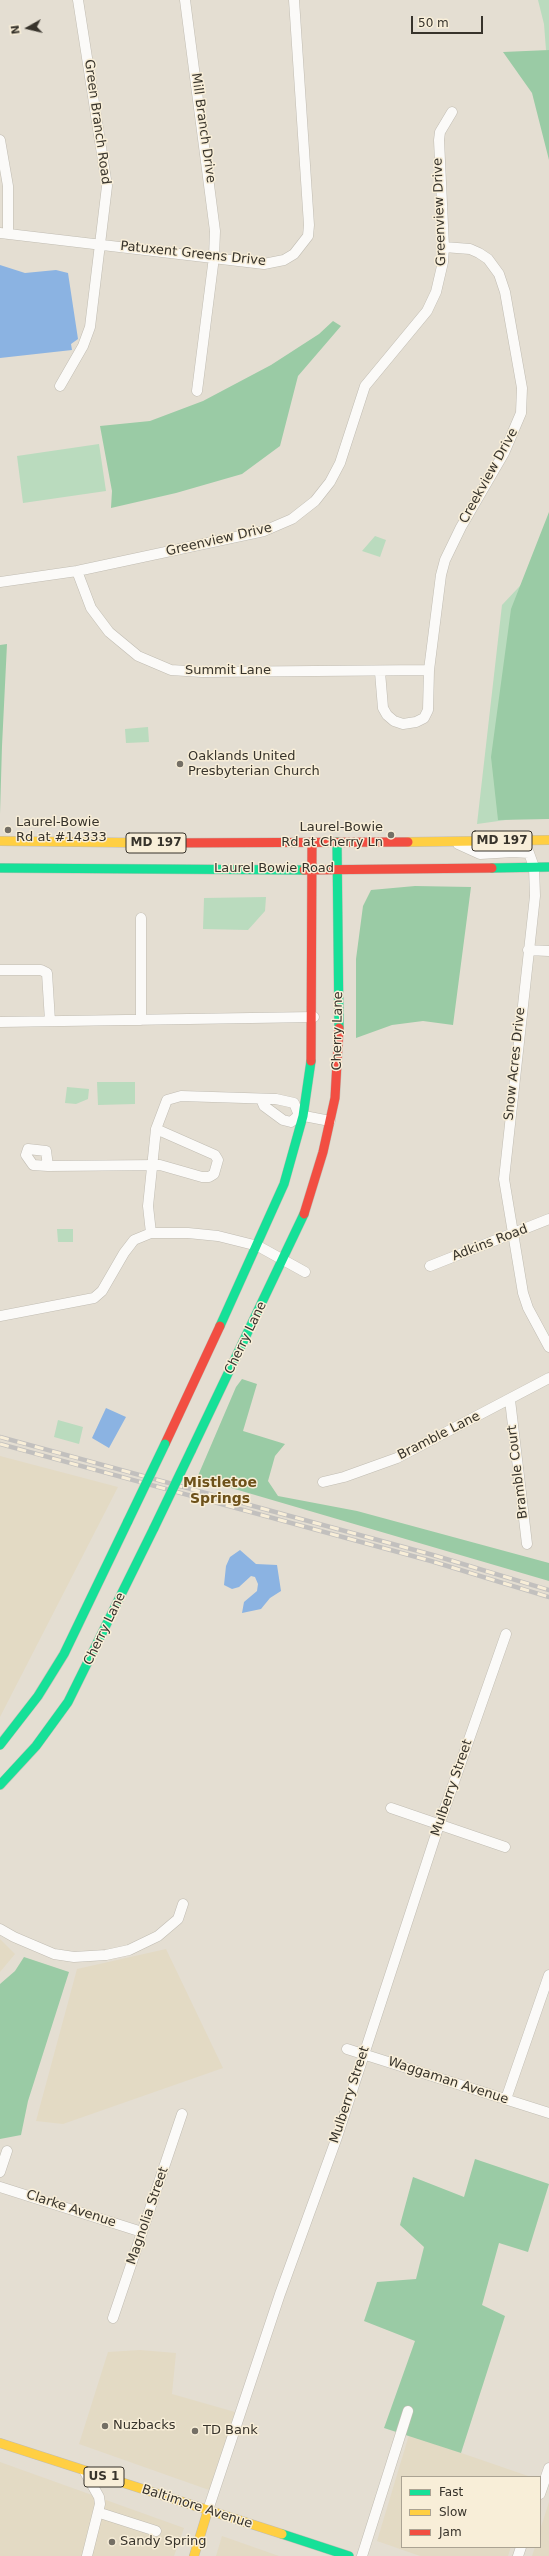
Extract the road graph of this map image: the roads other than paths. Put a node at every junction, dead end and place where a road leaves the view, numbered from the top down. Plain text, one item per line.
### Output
1 (78, 0) edge
2 (185, 0) edge
3 (294, 0) edge
4 (452, 112) dead end
5 (0, 140) edge
6 (4, 233) edge
7 (101, 245) junction
8 (444, 247) junction
9 (214, 257) junction
10 (60, 386) dead end
11 (197, 391) dead end
12 (77, 571) junction
13 (0, 582) edge
14 (430, 670) junction
15 (380, 672) junction
16 (549, 840) edge
17 (0, 841) edge
18 (312, 842) junction
19 (337, 842) junction
20 (454, 842) junction
21 (534, 867) junction
22 (549, 867) edge
23 (0, 868) edge
24 (312, 870) junction
25 (338, 870) junction
26 (141, 918) dead end
27 (528, 950) junction
28 (549, 951) edge
29 (0, 970) edge
30 (314, 1017) junction
31 (141, 1020) junction
32 (0, 1022) edge
33 (50, 1022) junction
34 (261, 1099) junction
35 (301, 1115) junction
36 (330, 1121) junction
37 (156, 1129) junction
38 (152, 1165) junction
39 (48, 1166) dead end
40 (549, 1219) edge
41 (152, 1233) junction
42 (512, 1234) junction
43 (258, 1246) junction
44 (283, 1260) junction
45 (430, 1266) dead end
46 (305, 1272) dead end
47 (0, 1316) edge
48 (549, 1347) edge
49 (549, 1378) edge
50 (510, 1400) junction
51 (323, 1482) dead end
52 (527, 1544) dead end
53 (506, 1634) dead end
54 (0, 1745) edge
55 (0, 1785) edge
56 (391, 1808) dead end
57 (439, 1825) junction
58 (505, 1847) dead end
59 (183, 1904) dead end
60 (0, 1929) edge
61 (549, 1975) edge
62 (347, 2049) dead end
63 (364, 2054) junction
64 (506, 2099) junction
65 (549, 2113) edge
66 (182, 2114) dead end
67 (7, 2150) dead end
68 (0, 2172) edge
69 (0, 2187) edge
70 (142, 2232) junction
71 (113, 2318) dead end
72 (408, 2411) dead end
73 (0, 2444) edge
74 (549, 2468) edge
75 (84, 2472) junction
76 (541, 2491) edge
77 (208, 2510) junction
78 (100, 2513) junction
79 (156, 2530) dead end
80 (87, 2556) edge
81 (194, 2556) edge
82 (349, 2556) edge
83 (362, 2556) edge

1 - 7 street, Green Branch Road
2 - 9 street, Mill Branch Drive
3 - 9 street, Patuxent Greens Drive
4 - 8 street, Greenview Drive
5 - 6 street
6 - 7 street, Patuxent Greens Drive
7 - 9 street, Patuxent Greens Drive
7 - 10 street, Green Branch Road
8 - 12 street, Greenview Drive
8 - 14 street, Creekview Drive
9 - 11 street, Mill Branch Drive
12 - 13 street, Greenview Drive
12 - 15 street, Summit Lane
14 - 15 street
14 - 15 street, Creekview Drive
16 - 20 main road, Laurel Bowie Road / MD 197
17 - 18 main road, Laurel Bowie Road / MD 197
18 - 19 main road, Laurel Bowie Road / MD 197
18 - 24 main road, Cherry Lane
19 - 20 main road, Laurel Bowie Road / MD 197
19 - 25 main road, Cherry Lane
20 - 21 street
21 - 22 main road, Laurel Bowie Road / MD 197
21 - 25 main road, Laurel Bowie Road / MD 197
21 - 27 street, Snow Acres Drive
23 - 24 main road, Laurel Bowie Road / MD 197
24 - 25 main road, Laurel Bowie Road / MD 197
24 - 30 main road, Cherry Lane
25 - 36 main road, Cherry Lane
26 - 31 street
27 - 28 street
27 - 42 street, Snow Acres Drive
29 - 33 street
30 - 31 street
30 - 35 main road, Cherry Lane
31 - 33 street
32 - 33 street
34 - 35 street
34 - 35 street
34 - 37 street
35 - 36 street
35 - 43 main road, Cherry Lane
36 - 44 main road, Cherry Lane
37 - 38 street
37 - 38 street
38 - 39 street
38 - 41 street
40 - 42 street, Adkins Road
41 - 43 street
41 - 47 street
42 - 45 street, Adkins Road
42 - 48 street, Snow Acres Drive
43 - 44 street
43 - 54 main road, Cherry Lane, bridge
44 - 46 street
44 - 55 main road, Cherry Lane, bridge
49 - 50 street, Bramble Lane
50 - 51 street, Bramble Lane
50 - 52 street, Bramble Court
53 - 57 street, Mulberry Street
56 - 57 street
57 - 58 street
57 - 63 street, Mulberry Street
59 - 60 street
61 - 64 street
62 - 63 street, Waggaman Avenue
63 - 64 street, Waggaman Avenue
63 - 77 street, Mulberry Street
64 - 65 street, Waggaman Avenue
66 - 70 street, Magnolia Street
67 - 68 street
69 - 70 street, Clarke Avenue
70 - 71 street, Magnolia Street
72 - 83 street
73 - 75 main road, Baltimore Avenue / US 1
74 - 76 street
75 - 77 main road, Baltimore Avenue / US 1
75 - 78 street
77 - 81 main road, Mulberry Street
77 - 82 main road, Baltimore Avenue / US 1
78 - 79 street
78 - 80 street

